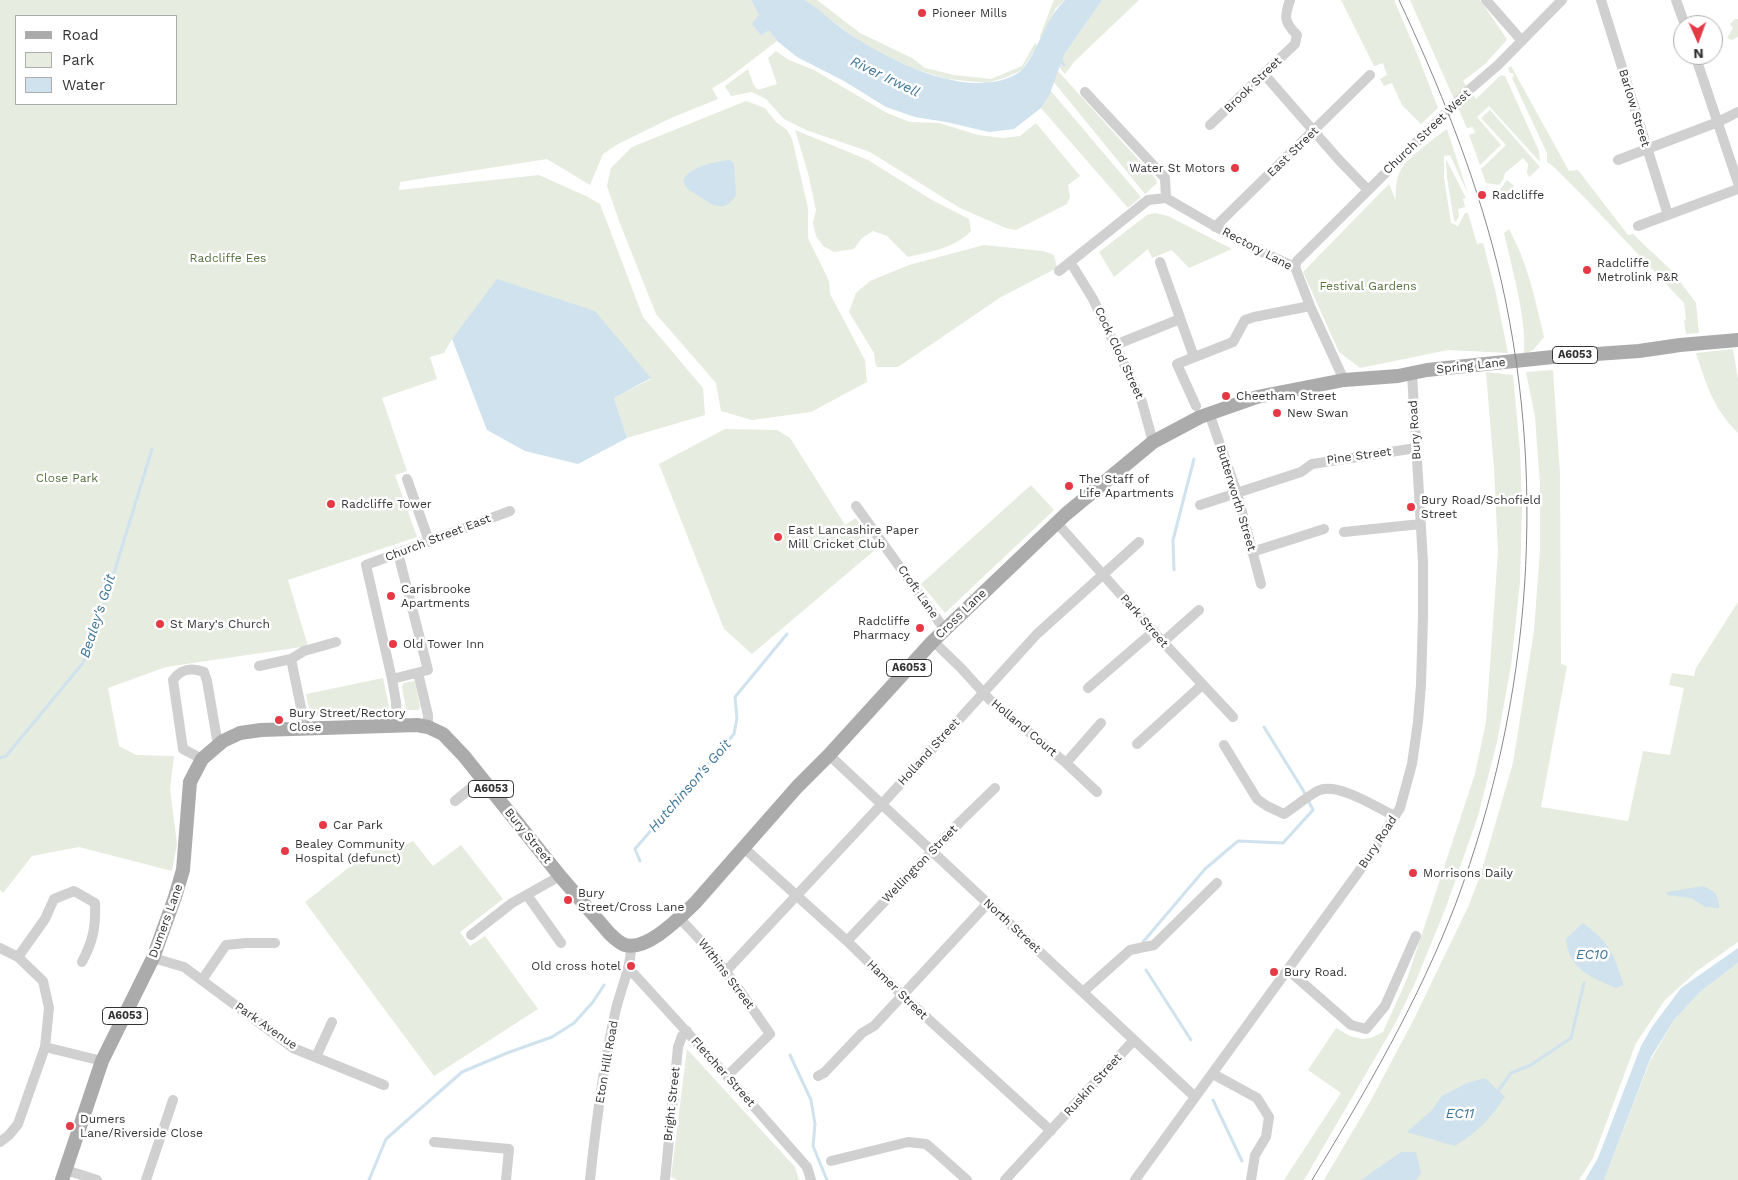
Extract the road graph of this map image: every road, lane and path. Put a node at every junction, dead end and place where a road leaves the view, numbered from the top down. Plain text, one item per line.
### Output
1 (1290, 0) edge
2 (1486, 0) edge
3 (1562, 0) edge
4 (1600, 0) edge
5 (1676, 0) edge
6 (1681, 15) edge
7 (1522, 41) junction
8 (1698, 65) edge
9 (1264, 74) junction
10 (1370, 76) dead end
11 (1085, 92) dead end
12 (1738, 112) edge
13 (1718, 122) junction
14 (1210, 125) dead end
15 (1314, 131) junction
16 (1646, 149) junction
17 (1618, 160) dead end
18 (1738, 183) edge
19 (1738, 189) edge
20 (1368, 190) junction
21 (1166, 198) junction
22 (1668, 215) junction
23 (1638, 226) dead end
24 (1215, 227) junction
25 (1160, 262) dead end
26 (1295, 267) junction
27 (1074, 268) dead end
28 (1059, 271) dead end
29 (1310, 306) junction
30 (1180, 319) junction
31 (1738, 340) edge
32 (1115, 345) junction
33 (1194, 357) junction
34 (1412, 374) junction
35 (1344, 380) junction
36 (1196, 406) dead end
37 (1209, 413) junction
38 (1153, 442) junction
39 (1416, 448) junction
40 (406, 479) dead end
41 (1236, 493) junction
42 (1200, 505) dead end
43 (856, 506) dead end
44 (510, 511) dead end
45 (1057, 523) junction
46 (1420, 524) junction
47 (1324, 529) dead end
48 (1344, 532) dead end
49 (429, 541) junction
50 (1140, 542) dead end
51 (1252, 552) junction
52 (398, 553) junction
53 (1103, 575) junction
54 (1261, 584) dead end
55 (1199, 610) dead end
56 (945, 630) junction
57 (1154, 631) junction
58 (932, 641) junction
59 (336, 642) dead end
60 (1163, 642) junction
61 (290, 659) junction
62 (259, 666) dead end
63 (423, 672) junction
64 (392, 679) junction
65 (1202, 684) junction
66 (1088, 688) dead end
67 (983, 692) junction
68 (1233, 717) dead end
69 (1101, 723) dead end
70 (398, 726) junction
71 (305, 727) junction
72 (428, 727) junction
73 (1137, 744) dead end
74 (218, 745) junction
75 (1224, 745) dead end
76 (829, 756) junction
77 (202, 759) junction
78 (1066, 763) junction
79 (482, 778) junction
80 (995, 788) dead end
81 (1097, 792) dead end
82 (455, 801) dead end
83 (882, 804) junction
84 (1395, 816) junction
85 (744, 848) junction
86 (933, 852) junction
87 (560, 876) junction
88 (1217, 883) dead end
89 (527, 894) junction
90 (797, 896) junction
91 (988, 903) junction
92 (679, 918) junction
93 (471, 936) dead end
94 (1416, 936) dead end
95 (847, 941) junction
96 (275, 943) dead end
97 (561, 943) dead end
98 (632, 946) junction
99 (0, 948) edge
100 (18, 957) junction
101 (153, 958) junction
102 (82, 962) dead end
103 (1288, 970) junction
104 (726, 971) junction
105 (627, 972) junction
106 (202, 980) junction
107 (1083, 992) junction
108 (903, 996) junction
109 (332, 1022) dead end
110 (687, 1031) junction
111 (1134, 1040) junction
112 (45, 1047) junction
113 (316, 1057) junction
114 (102, 1061) junction
115 (1213, 1074) junction
116 (727, 1076) junction
117 (818, 1076) dead end
118 (384, 1085) dead end
119 (1195, 1097) junction
120 (173, 1100) dead end
121 (1051, 1130) junction
122 (0, 1142) edge
123 (434, 1142) dead end
124 (831, 1161) dead end
125 (64, 1175) edge
126 (98, 1180) edge
127 (146, 1180) edge
128 (506, 1180) edge
129 (590, 1180) edge
130 (665, 1180) edge
131 (811, 1180) edge
132 (967, 1180) edge
133 (1005, 1180) edge
134 (1136, 1180) edge
135 (1251, 1180) edge

1 - 9 street, Brook Street
2 - 7 street
3 - 7 street, Church Street West
4 - 16 street, Barlow Street
5 - 6 street
7 - 20 street, Church Street West
8 - 13 street
9 - 14 street, Brook Street
9 - 15 street
10 - 15 street, East Street
11 - 21 street
12 - 13 street
13 - 16 street
13 - 18 street
15 - 20 street
15 - 24 street, East Street
16 - 17 street
16 - 22 street, Barlow Street
19 - 22 street
20 - 26 street, Church Street West
21 - 24 street, Rectory Lane
21 - 28 street
22 - 23 street
24 - 26 street, Rectory Lane
25 - 30 street
26 - 29 street, Rectory Lane
27 - 32 street, Cock Clod Street
29 - 33 street
29 - 35 street, Rectory Lane
30 - 32 street
30 - 33 street
31 - 34 main road, Spring Lane / A6053
32 - 38 street, Cock Clod Street
33 - 36 street
34 - 35 main road, Spring Lane / A6053
34 - 39 street, Bury Road
35 - 37 main road, Spring Lane / A6053
37 - 38 main road, Cross Lane / A6053
37 - 41 street, Butterworth Street
38 - 45 main road, Cross Lane / A6053
39 - 41 street, Pine Street
39 - 46 street, Bury Road
40 - 49 street
41 - 42 street, Pine Street
41 - 51 street, Butterworth Street
43 - 56 street, Croft Lane
44 - 49 street, Church Street East
45 - 53 street, Park Street
45 - 56 main road, Cross Lane / A6053
46 - 48 street
46 - 84 street, Bury Road
47 - 51 street
49 - 52 street, Church Street East
50 - 53 street, Holland Street
51 - 54 street, Butterworth Street
52 - 63 street
52 - 64 street, Church Street East
53 - 57 street, Park Street
53 - 67 street, Holland Street
55 - 60 street
56 - 58 main road, Cross Lane / A6053
57 - 60 street, Park Street
57 - 66 street
58 - 67 street, Holland Court
58 - 76 main road, Cross Lane / A6053
59 - 61 street
60 - 65 street, Park Street
61 - 62 street
61 - 71 street
63 - 64 street
63 - 72 street
64 - 70 street
65 - 68 street, Park Street
65 - 73 street
67 - 78 street, Holland Court
67 - 83 street, Holland Street
69 - 78 street, Holland Court
70 - 71 main road, Bury Street / A6053
70 - 72 main road, Bury Street / A6053
71 - 74 main road, Dumers Lane / A6053
72 - 79 main road, Bury Street / A6053
74 - 77 main road, Dumers Lane / A6053
74 - 77 street
75 - 84 street
76 - 83 street, North Street
76 - 85 main road, Cross Lane / A6053
77 - 101 main road, Dumers Lane / A6053
78 - 81 street, Holland Court
79 - 82 street
79 - 87 main road, Bury Street / A6053
80 - 86 street, Wellington Street
83 - 86 street, North Street
83 - 90 street, Holland Street
84 - 103 street, Bury Road
85 - 90 street, Hamer Street
85 - 92 main road, Cross Lane / A6053
86 - 91 street, North Street
86 - 95 street, Wellington Street
87 - 89 street
87 - 98 main road, Bury Street / A6053
88 - 107 street
89 - 93 street
89 - 97 street
90 - 95 street, Hamer Street
90 - 104 street, Holland Street
91 - 107 street, North Street
91 - 108 street
92 - 98 main road, Cross Lane / A6053
92 - 104 street, Withins Street
94 - 103 street
95 - 108 street, Hamer Street
96 - 106 street
98 - 105 street, Eton Hill Road
99 - 100 street
100 - 102 street
100 - 112 street
101 - 106 street, Park Avenue
101 - 114 main road, Dumers Lane / A6053
103 - 115 street, Bury Road
104 - 116 street, Withins Street
105 - 110 street, Fletcher Street
105 - 129 street, Eton Hill Road
106 - 113 street, Park Avenue
107 - 111 street, North Street
108 - 117 street
108 - 121 street, Hamer Street
109 - 113 street
110 - 116 street, Fletcher Street
110 - 130 street, Bright Street
111 - 119 street, North Street
111 - 121 street, Ruskin Street
112 - 114 street
112 - 122 street
113 - 118 street, Park Avenue
114 - 125 main road, Dumers Lane / A6053
115 - 119 street, Bury Road
115 - 135 street
116 - 131 street, Fletcher Street
119 - 134 street, Bury Road
120 - 127 street
121 - 133 street, Ruskin Street
123 - 128 street
124 - 132 street
125 - 126 street

